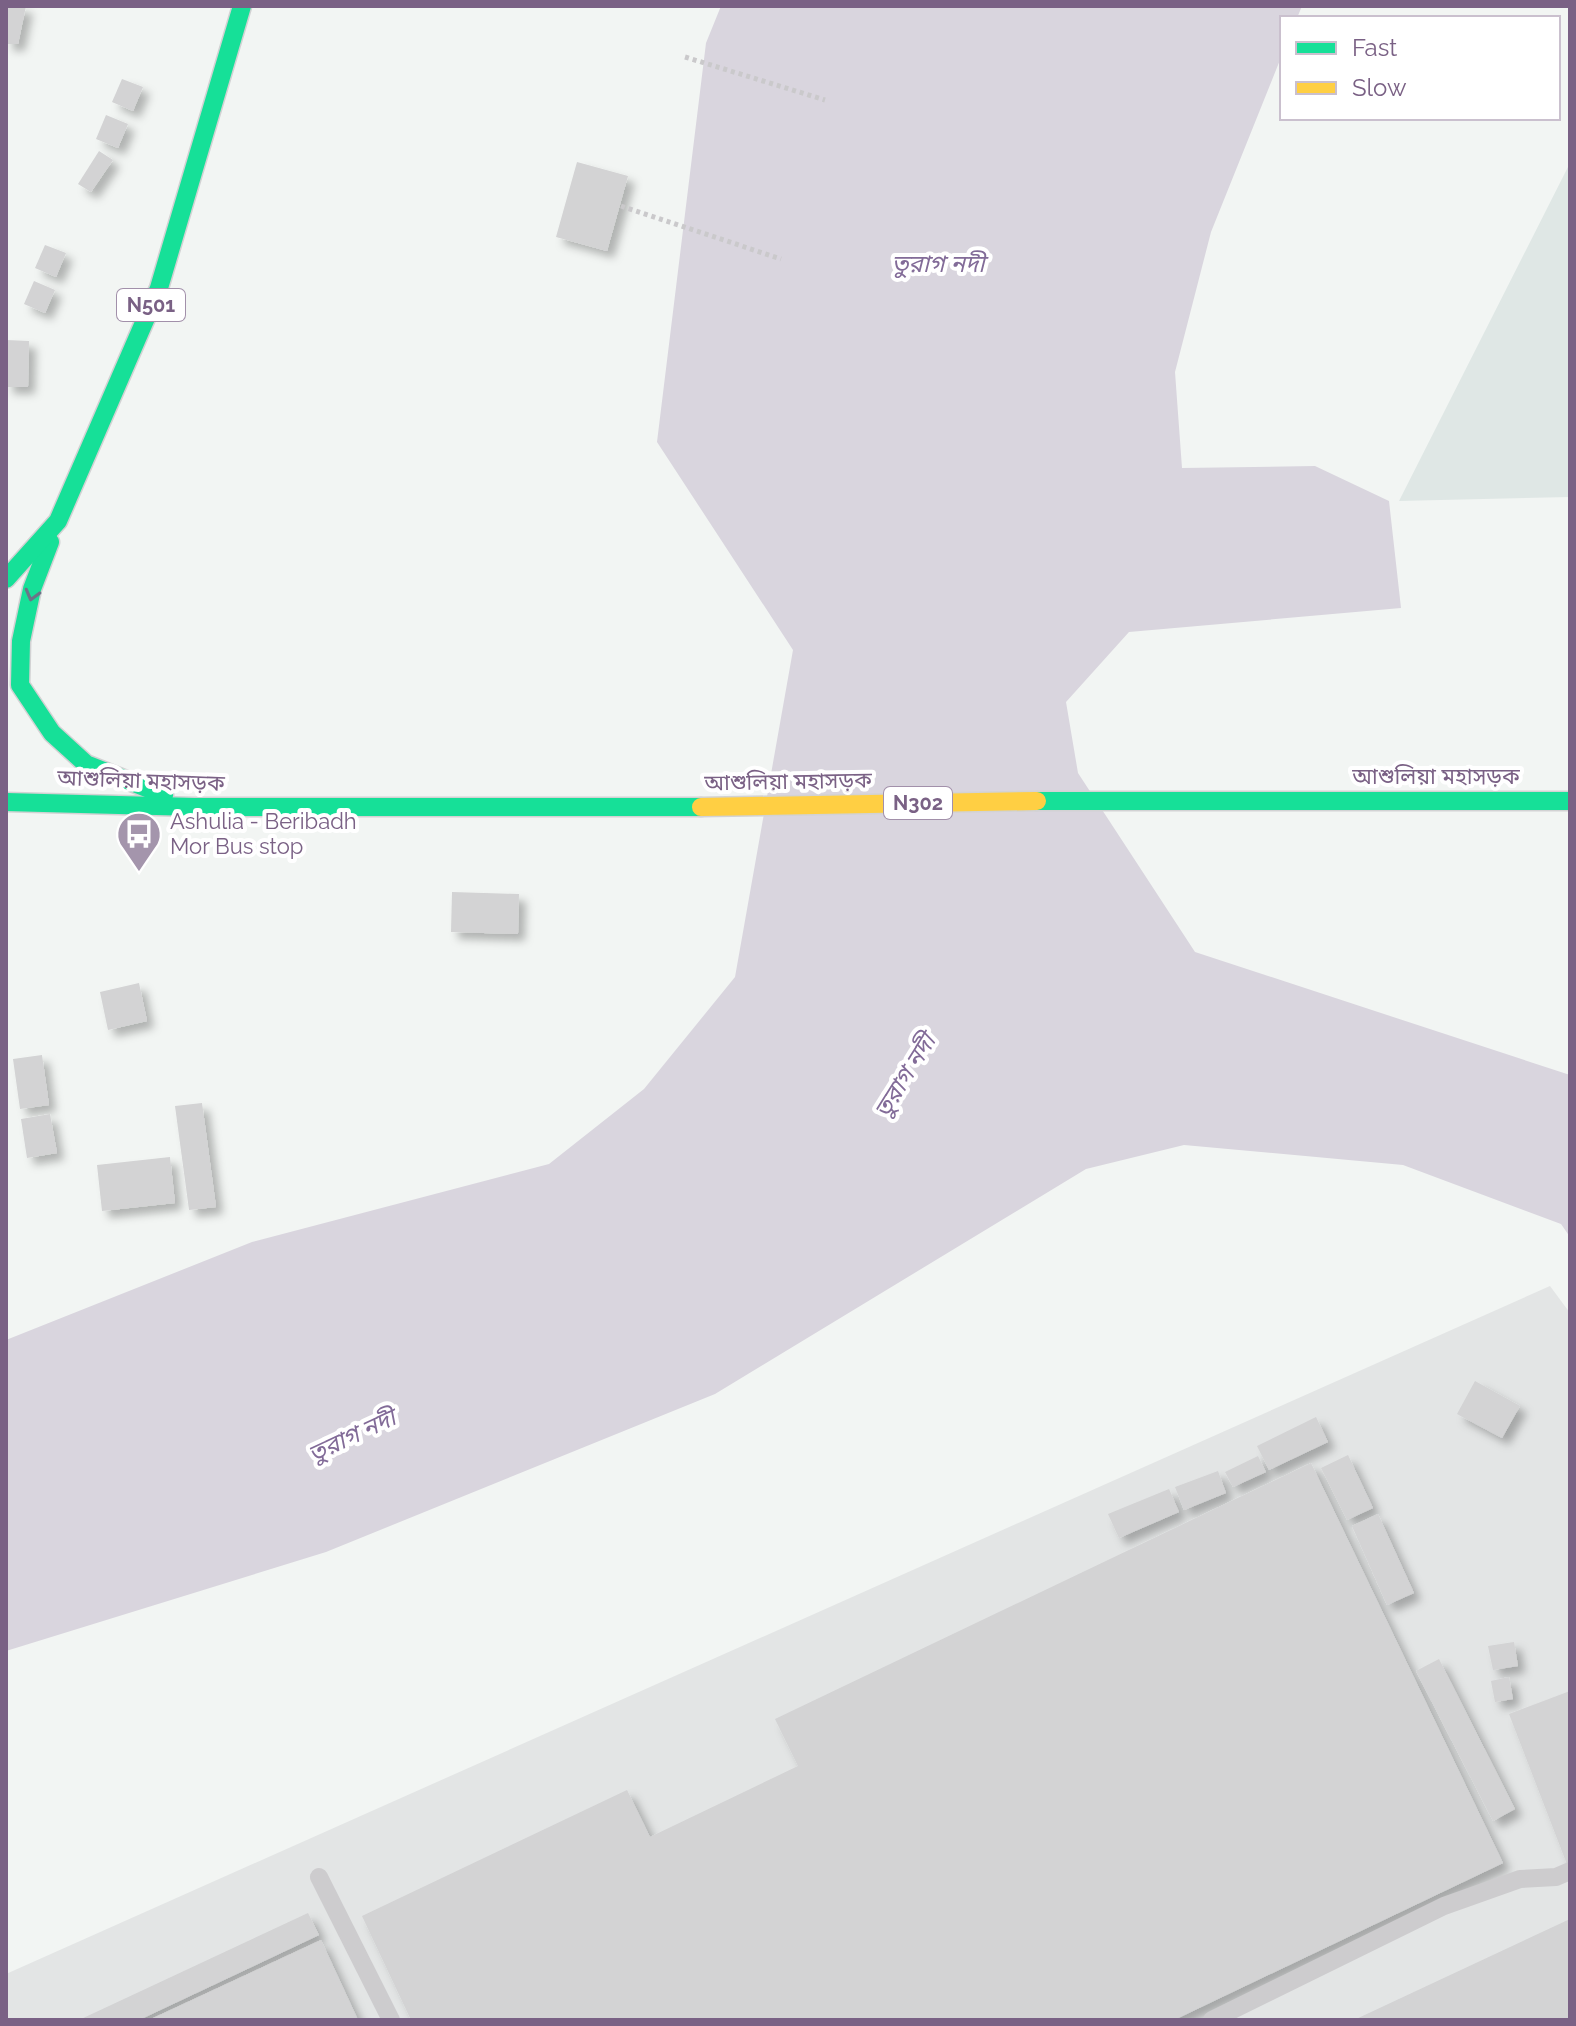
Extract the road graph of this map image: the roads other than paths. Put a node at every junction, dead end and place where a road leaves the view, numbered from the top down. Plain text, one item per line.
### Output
1 (242, 6) edge
2 (58, 521) junction
3 (6, 579) edge
4 (1570, 801) edge
5 (6, 802) edge
6 (194, 807) junction
7 (1570, 1871) edge
8 (319, 1877) dead end
9 (391, 2020) edge
10 (1212, 2020) edge

1 - 2 highway, N501
2 - 3 highway, N501
2 -> 6 highway
4 - 6 highway, আশুলিয়া মহাসড়ক / N302
5 - 6 highway, আশুলিয়া মহাসড়ক / N302
7 - 10 lane
8 - 9 lane

